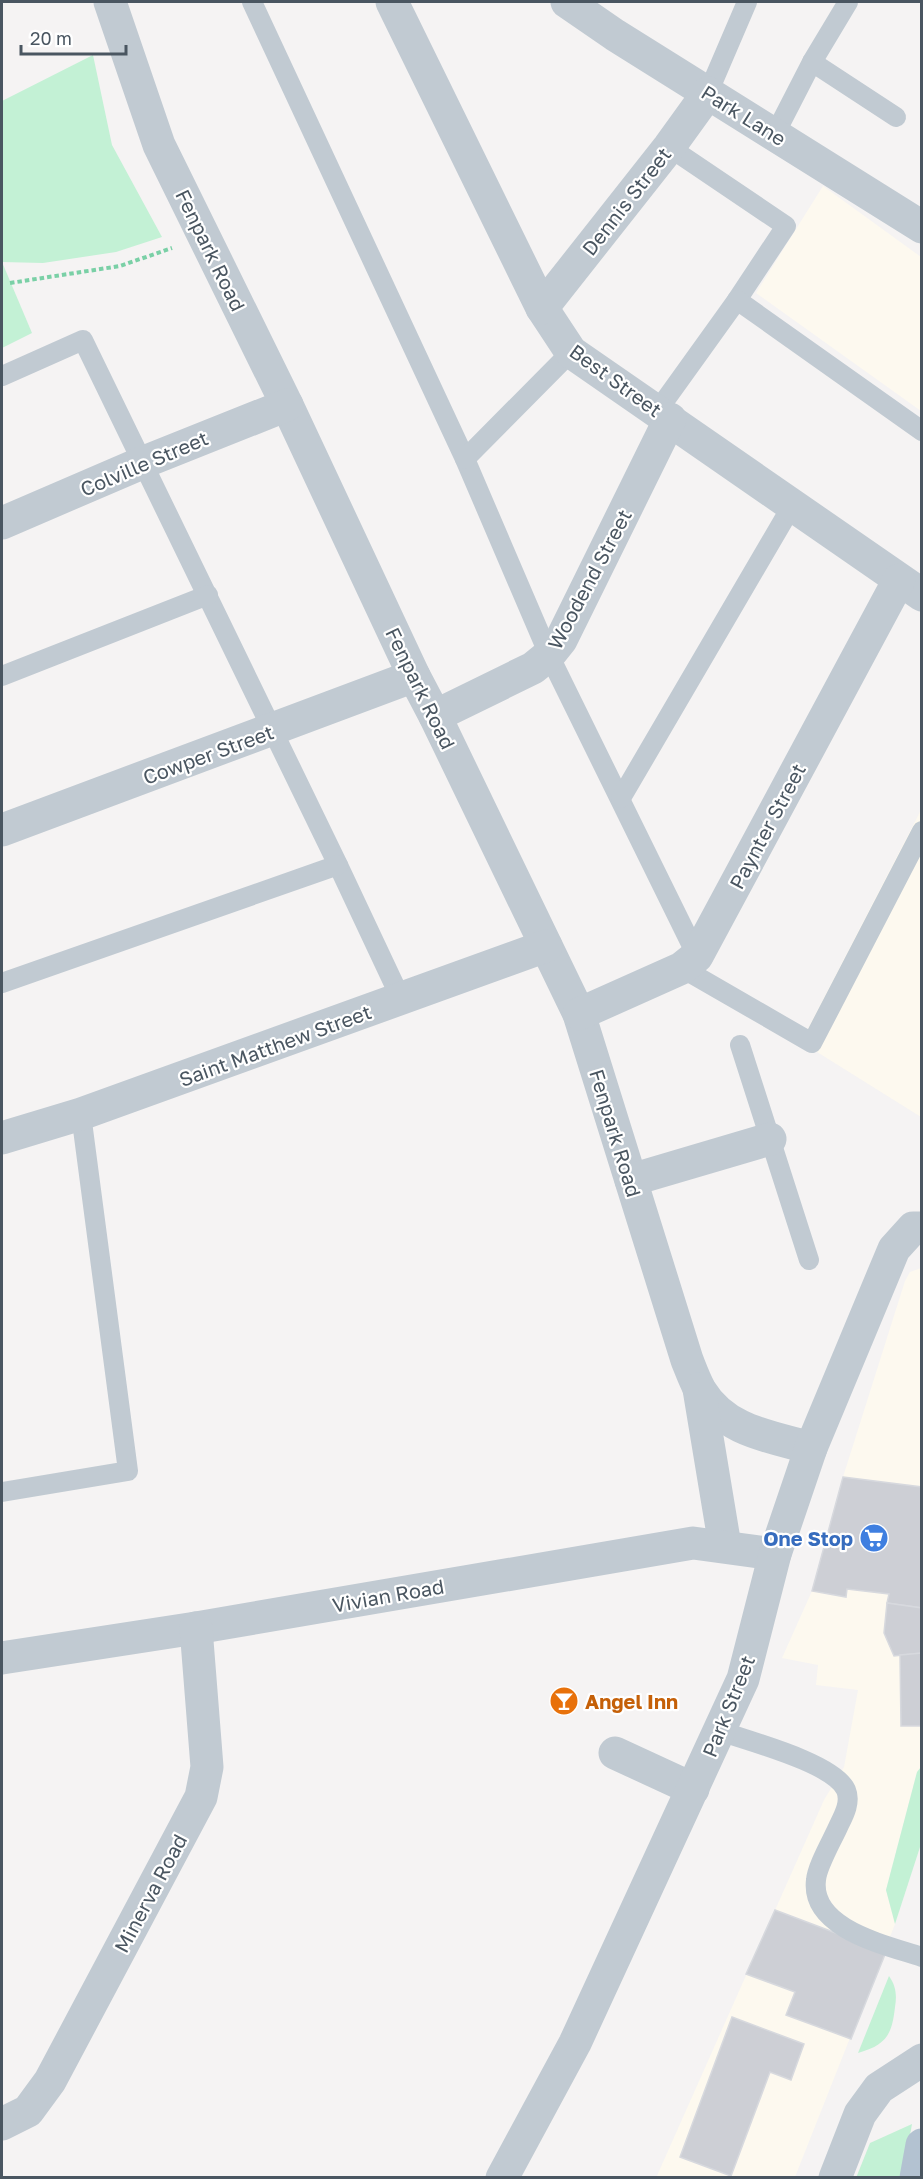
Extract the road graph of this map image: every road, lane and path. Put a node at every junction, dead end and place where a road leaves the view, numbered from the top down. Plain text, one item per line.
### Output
1 (110, 2) edge
2 (252, 2) edge
3 (392, 2) edge
4 (567, 2) edge
5 (747, 2) edge
6 (848, 2) edge
7 (812, 62) junction
8 (708, 93) junction
9 (896, 117) dead end
10 (775, 134) junction
11 (669, 147) junction
12 (921, 227) edge
13 (204, 237) junction
14 (10, 283) dead end
15 (737, 300) junction
16 (542, 309) junction
17 (571, 352) junction
18 (2, 376) edge
19 (287, 405) junction
20 (664, 415) junction
21 (921, 431) edge
22 (465, 459) junction
23 (144, 462) junction
24 (793, 504) junction
25 (2, 523) edge
26 (910, 587) edge
27 (208, 595) junction
28 (549, 655) junction
29 (2, 676) edge
30 (414, 676) junction
31 (435, 716) junction
32 (272, 730) junction
33 (621, 798) junction
34 (2, 830) edge
35 (921, 831) edge
36 (338, 866) junction
37 (546, 946) junction
38 (690, 962) junction
39 (2, 983) edge
40 (401, 999) junction
41 (579, 1014) junction
42 (740, 1045) dead end
43 (81, 1114) junction
44 (2, 1138) edge
45 (770, 1139) junction
46 (631, 1180) junction
47 (921, 1228) edge
48 (809, 1260) dead end
49 (699, 1389) junction
50 (812, 1448) junction
51 (2, 1492) edge
52 (725, 1546) junction
53 (775, 1554) junction
54 (196, 1628) junction
55 (2, 1656) edge
56 (720, 1731) junction
57 (615, 1753) dead end
58 (693, 1789) junction
59 (921, 1957) edge
60 (921, 2060) edge
61 (2, 2124) edge
62 (921, 2145) edge
63 (502, 2178) edge
64 (835, 2178) edge
65 (916, 2178) edge

1 - 13 street, Fenpark Road
2 - 22 lane
3 - 16 street, Best Street
4 - 8 street, Park Lane
5 - 8 lane
6 - 7 lane
7 - 9 lane
7 - 10 lane
8 - 10 street, Park Lane
8 - 11 street, Dennis Street
10 - 12 street, Park Lane
11 - 15 lane
11 - 16 street, Dennis Street
13 - 14 path
13 - 19 street, Fenpark Road
15 - 20 lane
15 - 21 lane
16 - 17 street, Best Street
17 - 20 street, Best Street
17 - 22 lane
18 - 23 lane
19 - 23 street, Colville Street
19 - 30 street, Fenpark Road
20 - 24 street, Best Street
20 - 28 street, Woodend Street
22 - 28 lane
23 - 25 street, Colville Street
23 - 27 lane
24 - 26 street, Best Street
24 - 33 lane
26 - 38 street, Paynter Street
27 - 29 lane
27 - 32 lane
28 - 31 street, Woodend Street
28 - 33 lane
30 - 31 street, Fenpark Road
30 - 32 street, Cowper Street
31 - 37 street, Fenpark Road
32 - 34 street, Cowper Street
32 - 36 lane
33 - 38 lane
35 - 38 lane
36 - 39 lane
36 - 40 lane
37 - 40 street, Saint Matthew Street
37 - 41 street, Fenpark Road
38 - 41 street
40 - 43 street, Saint Matthew Street
41 - 46 street, Fenpark Road
42 - 45 lane
43 - 44 street, Saint Matthew Street
43 - 51 lane
45 - 46 street
45 - 48 lane
46 - 49 street, Fenpark Road
47 - 50 street, Park Street
49 - 50 street, Fenpark Road
49 - 52 street, Fenpark Road
50 - 53 street, Park Street
52 - 53 street, Vivian Road
52 - 54 street, Vivian Road
53 - 56 street, Park Street
54 - 55 street, Vivian Road
54 - 61 street, Minerva Road
56 - 58 street, Park Street
56 - 59 lane
57 - 58 street
58 - 63 street, Park Street
60 - 64 street
62 - 65 main road

